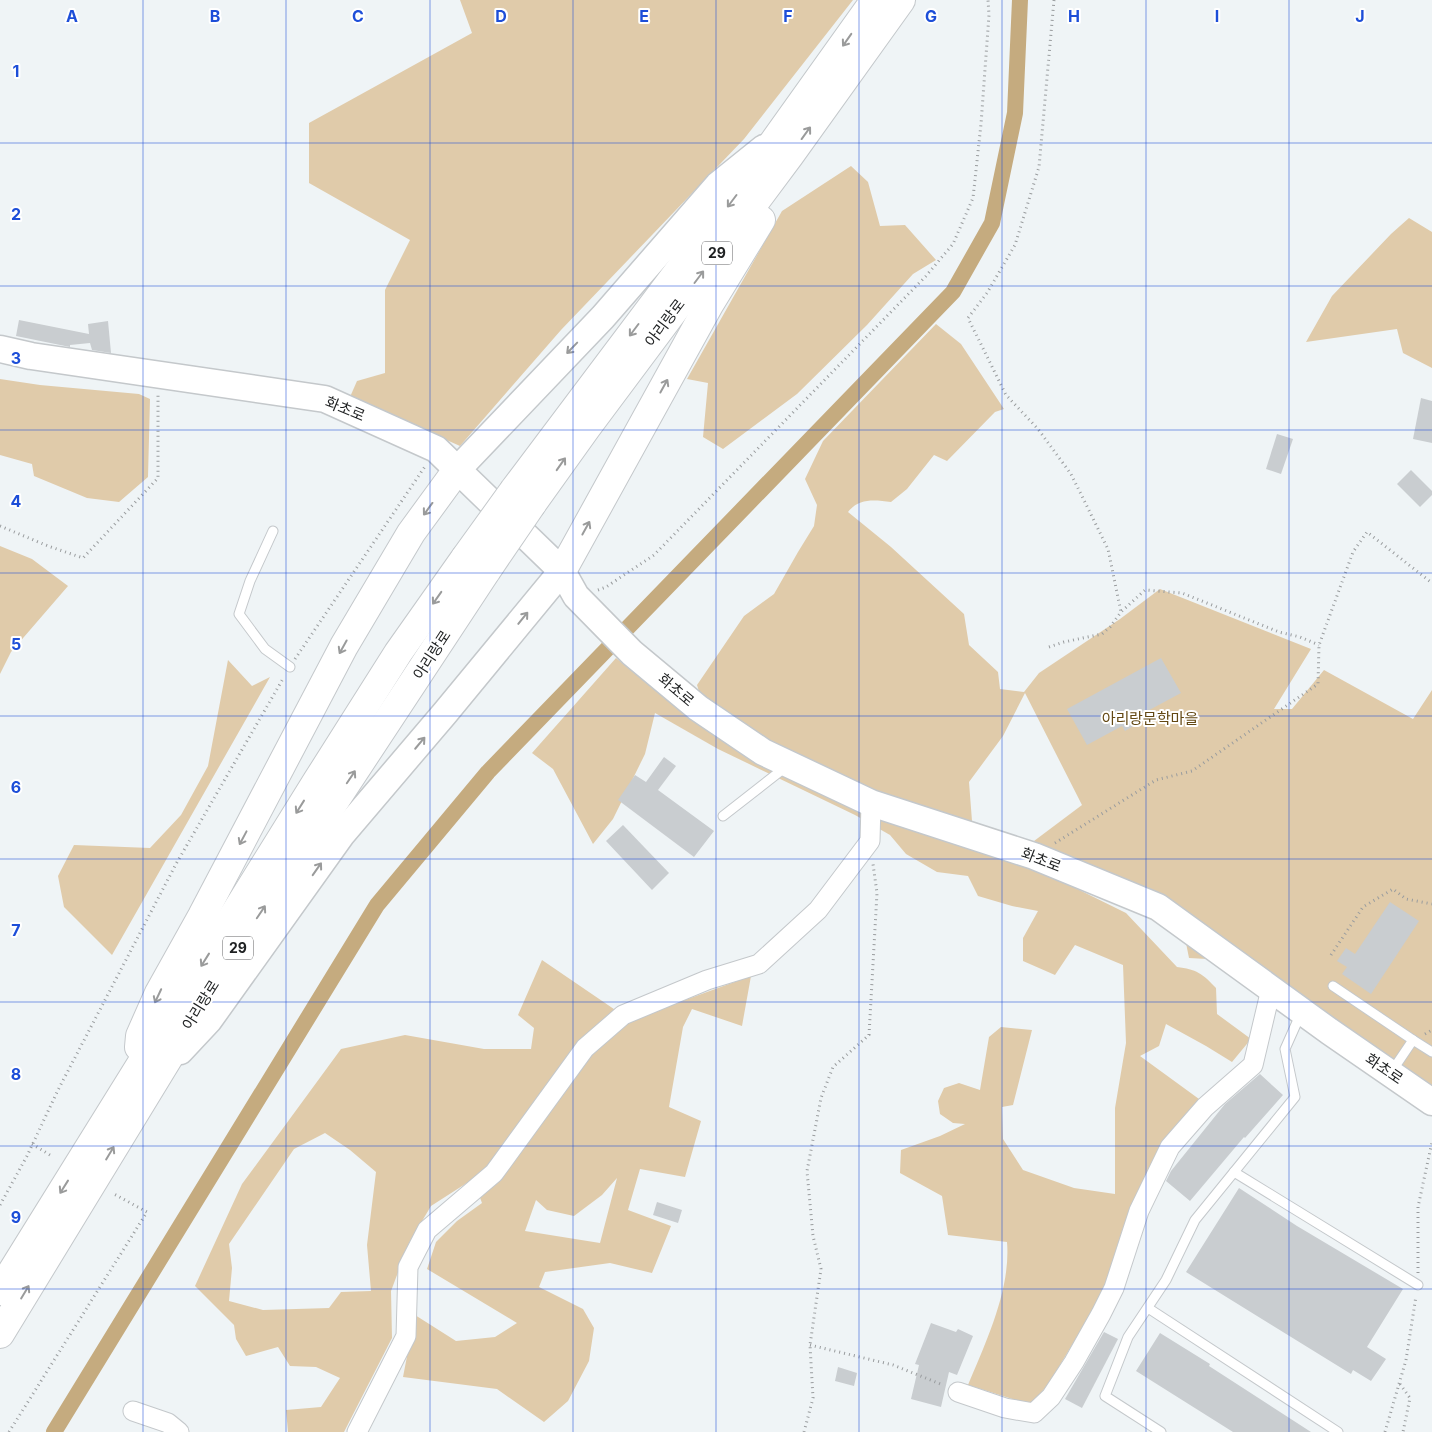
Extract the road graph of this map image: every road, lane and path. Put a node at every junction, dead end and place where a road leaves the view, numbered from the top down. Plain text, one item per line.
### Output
1 (875, 0) edge
2 (901, 0) edge
3 (988, 0) edge
4 (1054, 0) edge
5 (783, 147) junction
6 (0, 349) edge
7 (158, 375) junction
8 (436, 449) junction
9 (457, 470) junction
10 (0, 526) edge
11 (272, 531) dead end
12 (562, 571) junction
13 (1432, 583) edge
14 (583, 602) junction
15 (1121, 612) junction
16 (1319, 645) junction
17 (1049, 647) dead end
18 (290, 667) junction
19 (789, 764) junction
20 (871, 803) junction
21 (723, 816) dead end
22 (870, 841) junction
23 (1034, 856) junction
24 (1432, 904) edge
25 (1330, 955) dead end
26 (1332, 986) dead end
27 (1271, 989) junction
28 (1302, 1011) junction
29 (1413, 1040) junction
30 (1432, 1052) edge
31 (148, 1071) junction
32 (1390, 1073) junction
33 (1432, 1102) edge
34 (32, 1144) junction
35 (50, 1155) dead end
36 (1234, 1172) junction
37 (114, 1194) dead end
38 (0, 1205) edge
39 (1418, 1285) dead end
40 (0, 1291) edge
41 (1148, 1308) junction
42 (0, 1334) edge
43 (810, 1345) junction
44 (1400, 1383) dead end
45 (958, 1392) joint
46 (133, 1411) dead end
47 (9, 1432) edge
48 (179, 1432) edge
49 (357, 1432) edge
50 (804, 1432) edge
51 (1161, 1432) edge
52 (1338, 1432) edge
53 (1403, 1432) edge

1 -> 5 main road, 아리랑로 / 29
5 -> 2 main road, 아리랑로 / 29
3 - 14 path
4 - 15 path
5 -> 9 street
12 -> 5 main road
5 - 31 main road, 아리랑로 / 29, bridge
6 - 7 street, 화초로
7 - 8 street, 화초로
7 - 10 path
8 - 9 street, 화초로
8 - 18 path
9 - 12 street, 화초로
9 -> 31 main road
11 - 18 lane
12 - 14 street, 화초로
31 -> 12 street
13 - 16 path
14 - 19 street, 화초로
15 - 16 path
15 - 17 path
16 - 23 path
18 - 34 path
19 - 20 street, 화초로
19 - 21 lane
20 - 22 street
20 - 23 street, 화초로
22 - 43 path
22 - 49 street
23 - 27 street, 화초로
24 - 25 path
26 - 29 lane
27 - 28 street, 화초로
27 - 45 street
28 - 32 street, 화초로
28 - 36 lane
29 - 30 lane
29 - 32 lane
31 -> 40 main road, 아리랑로 / 29
42 -> 31 main road, 아리랑로 / 29
32 - 33 street, 화초로
34 - 35 path
34 - 38 path
36 - 39 lane
36 - 41 lane
37 - 47 path
41 - 51 lane
41 - 52 lane
43 - 45 path
43 - 50 path
44 - 53 path
46 - 48 street

